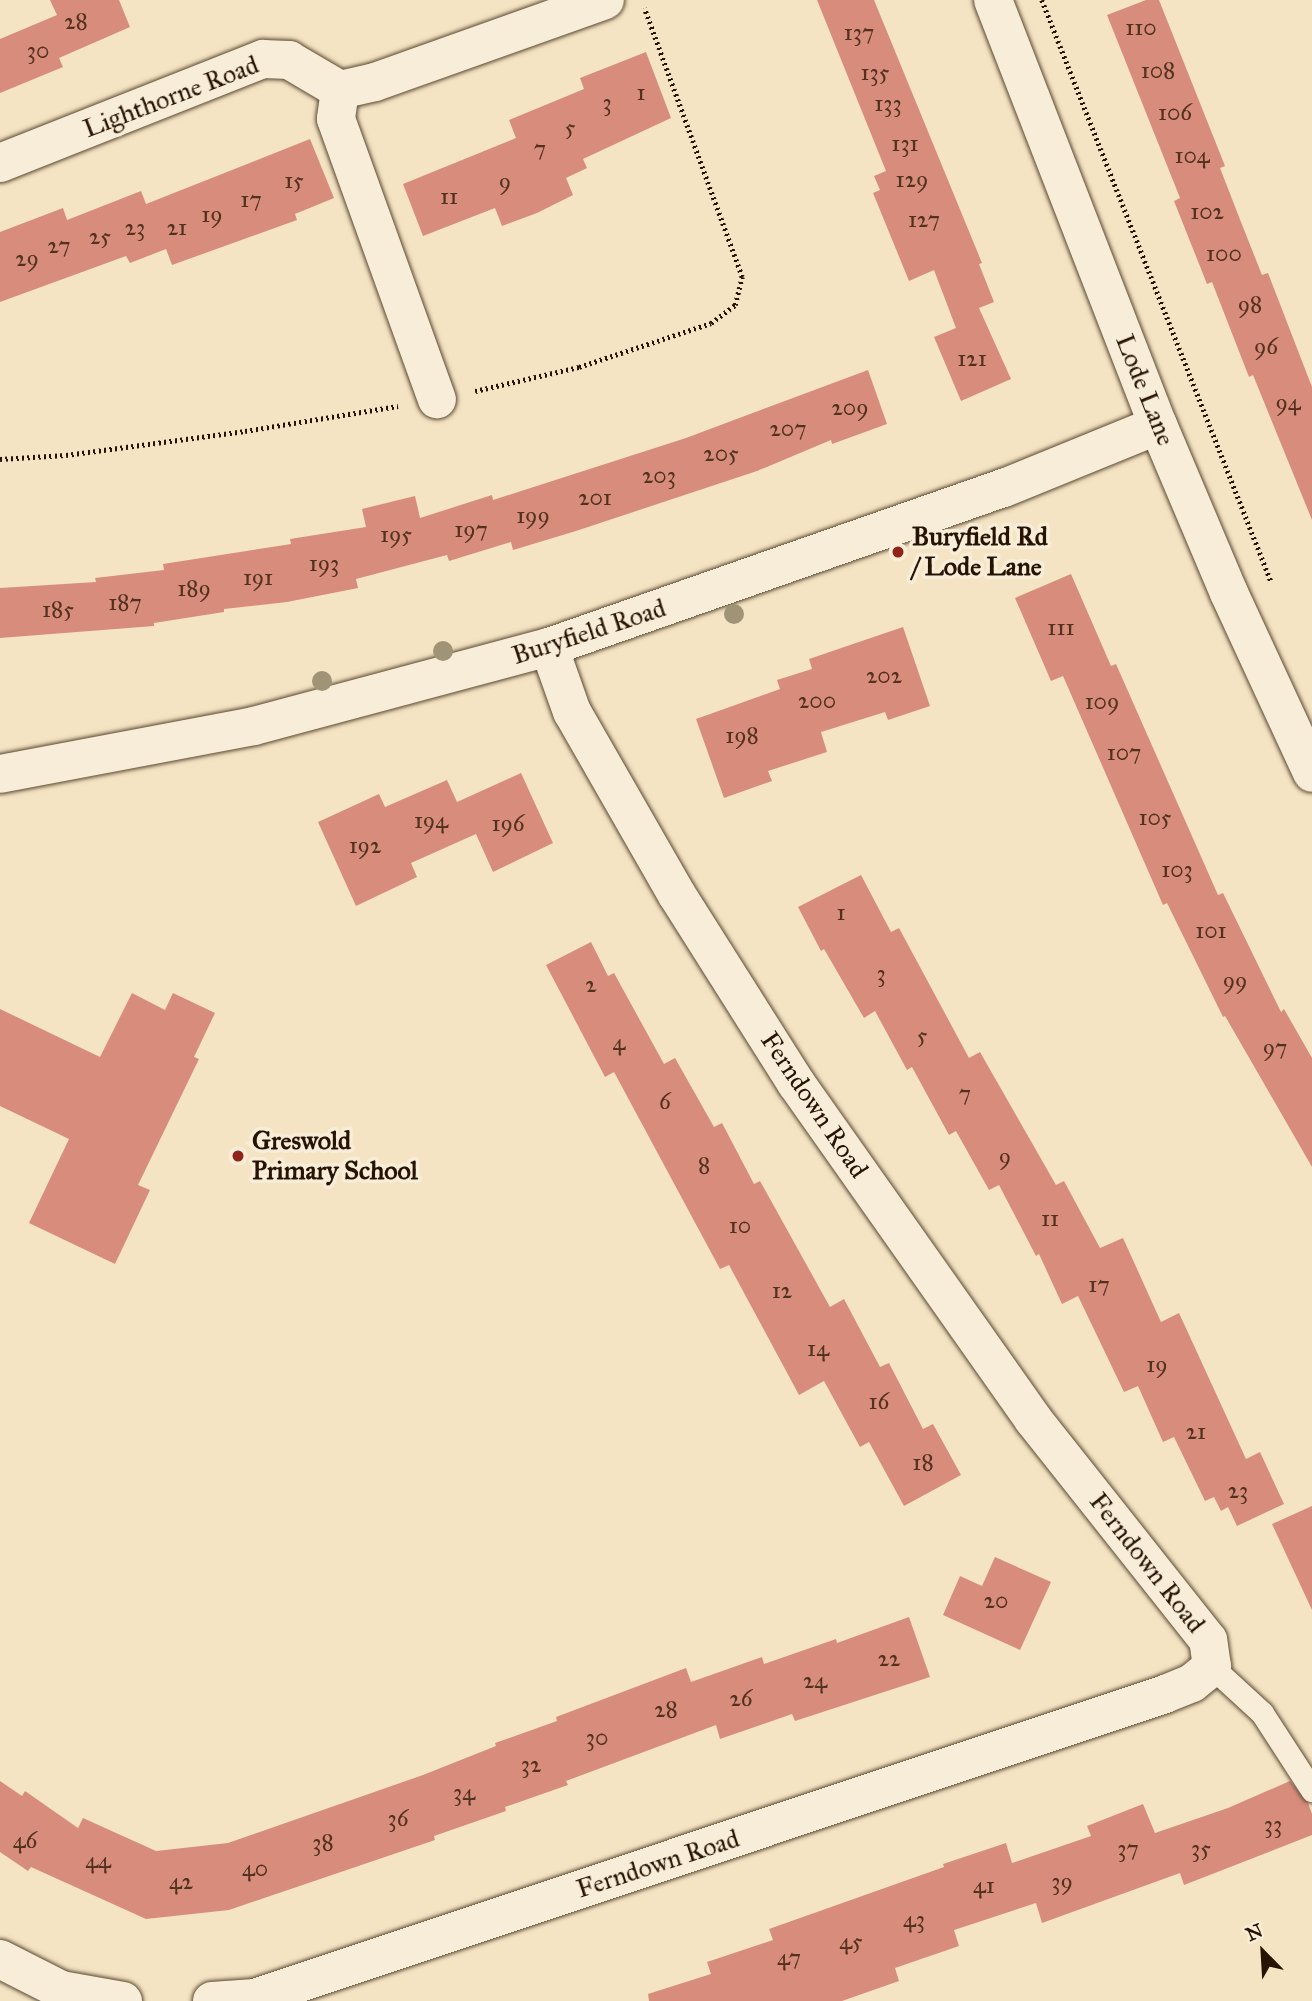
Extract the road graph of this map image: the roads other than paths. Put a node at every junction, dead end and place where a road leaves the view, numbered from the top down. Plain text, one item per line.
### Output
1 (605, 0) edge
2 (993, 0) edge
3 (340, 90) junction
4 (0, 163) edge
5 (437, 399) road end
6 (1158, 425) junction
7 (549, 647) junction
8 (1312, 773) edge
9 (0, 774) edge
10 (1212, 1667) junction
11 (1312, 1790) edge
12 (0, 1959) edge
13 (123, 2001) edge
14 (212, 2001) edge

1 - 3 street
2 - 6 street, Lode Lane
3 - 4 street, Lighthorne Road
3 - 5 street
6 - 7 street, Buryfield Road
6 - 8 street, Lode Lane
7 - 9 street, Buryfield Road
7 - 10 street, Ferndown Road
10 - 11 lane
10 - 14 street, Ferndown Road
12 - 13 street

